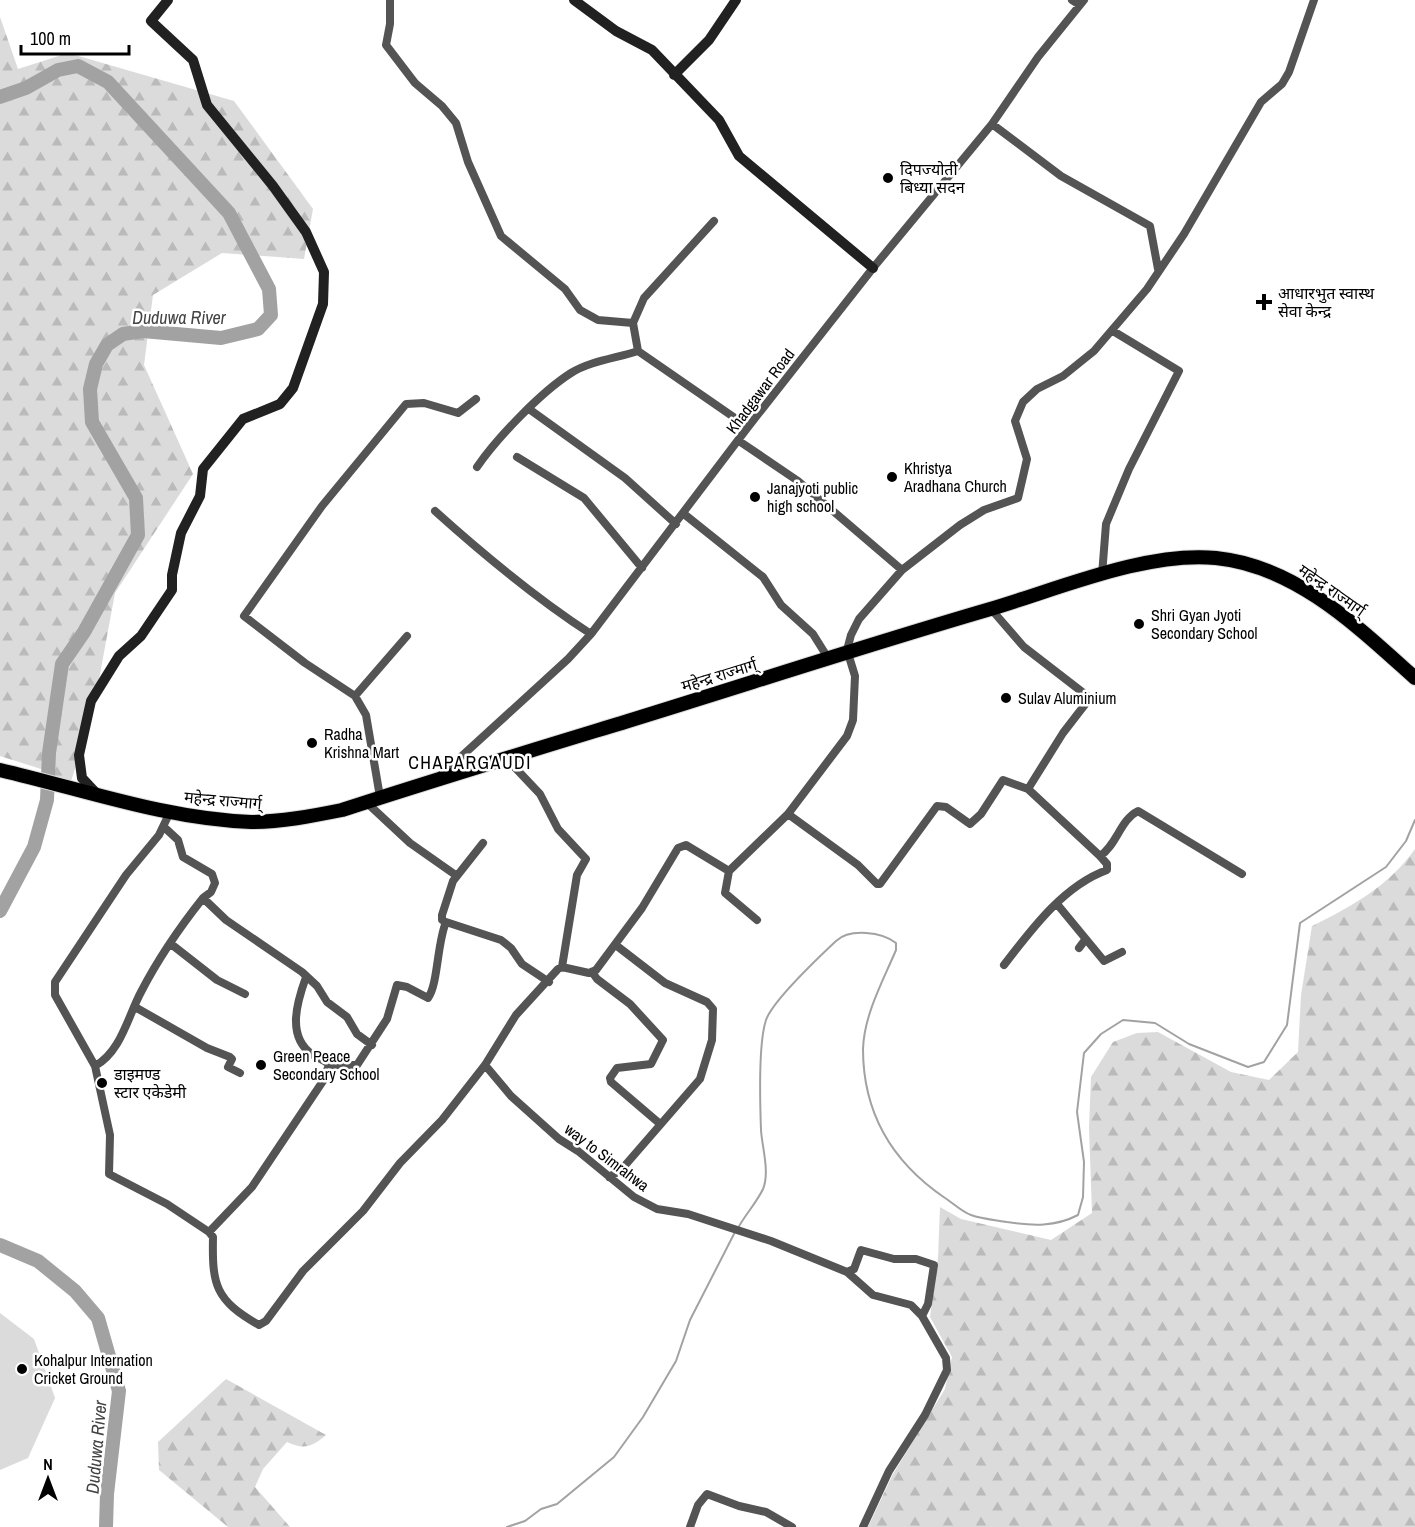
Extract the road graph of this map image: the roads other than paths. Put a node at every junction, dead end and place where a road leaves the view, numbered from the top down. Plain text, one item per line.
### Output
1 (168, 0) edge
2 (390, 0) edge
3 (574, 0) edge
4 (736, 0) edge
5 (1072, 0) edge
6 (1314, 0) edge
7 (1082, 3) edge
8 (674, 75) junction
9 (992, 124) junction
10 (714, 221) dead end
11 (873, 268) junction
12 (1158, 269) junction
13 (633, 323) junction
14 (1113, 331) junction
15 (638, 351) junction
16 (476, 399) dead end
17 (529, 409) junction
18 (748, 427) junction
19 (738, 441) junction
20 (517, 457) dead end
21 (477, 467) dead end
22 (435, 511) dead end
23 (684, 514) junction
24 (676, 524) junction
25 (642, 568) junction
26 (902, 570) junction
27 (1102, 575) junction
28 (991, 609) junction
29 (591, 633) junction
30 (407, 636) dead end
31 (848, 650) junction
32 (828, 658) junction
33 (1415, 678) edge
34 (355, 696) junction
35 (505, 757) junction
36 (0, 770) edge
37 (438, 779) junction
38 (1028, 789) junction
39 (96, 793) junction
40 (380, 797) junction
41 (366, 802) junction
42 (170, 812) junction
43 (788, 814) junction
44 (164, 827) junction
45 (483, 843) dead end
46 (1100, 855) junction
47 (729, 871) junction
48 (1242, 874) dead end
49 (457, 876) junction
50 (203, 898) junction
51 (1057, 904) junction
52 (757, 920) dead end
53 (446, 922) junction
54 (1085, 940) junction
55 (171, 944) junction
56 (617, 946) junction
57 (1078, 948) dead end
58 (1122, 951) dead end
59 (1004, 965) dead end
60 (562, 967) junction
61 (592, 972) junction
62 (306, 977) junction
63 (549, 982) junction
64 (245, 994) dead end
65 (135, 1007) junction
66 (372, 1045) junction
67 (329, 1065) junction
68 (485, 1065) junction
69 (95, 1066) junction
70 (240, 1073) dead end
71 (659, 1123) junction
72 (609, 1177) junction
73 (209, 1232) junction
74 (847, 1272) junction
75 (922, 1316) junction
76 (690, 1527) edge
77 (792, 1527) edge
78 (862, 1527) edge

1 - 39 street
2 - 13 street
3 - 8 street
4 - 8 street
5 - 7 street
6 - 12 street
7 - 9 street, Khadgawar Road
8 - 11 street
9 - 11 street, Khadgawar Road
9 - 12 street
10 - 13 street
11 - 18 street, Khadgawar Road
12 - 14 street
13 - 15 street
14 - 26 street
14 - 27 street
15 - 17 street
15 - 18 street
16 - 34 street
17 - 21 street
17 - 24 street
18 - 19 street, Khadgawar Road
19 - 23 street, Khadgawar Road
19 - 26 street
20 - 25 street
22 - 29 street
23 - 24 street, Khadgawar Road
23 - 32 street
24 - 25 street, Khadgawar Road
25 - 29 street, Khadgawar Road
26 - 31 street
27 - 28 highway, महेन्द्र राज्मार्ग्
27 - 33 highway, महेन्द्र राज्मार्ग्
28 - 31 highway, महेन्द्र राज्मार्ग्
28 - 38 street
29 - 37 street, Khadgawar Road
30 - 34 street
31 - 32 highway, महेन्द्र राज्मार्ग्
31 - 43 street
32 - 35 highway, महेन्द्र राज्मार्ग्
34 - 40 street
35 - 37 highway, महेन्द्र राज्मार्ग्
35 - 60 street
36 - 39 highway, महेन्द्र राज्मार्ग्
37 - 40 highway, महेन्द्र राज्मार्ग्
38 - 43 street
38 - 46 street
39 - 42 highway, महेन्द्र राज्मार्ग्
40 - 41 highway, महेन्द्र राज्मार्ग्
41 - 42 highway, महेन्द्र राज्मार्ग्
41 - 49 street
42 - 44 street
43 - 47 street
44 - 50 street
44 - 69 street
45 - 49 street
46 - 48 street
46 - 51 street
47 - 52 street
47 - 56 street
49 - 53 street
50 - 55 street
50 - 62 street
51 - 54 street
51 - 59 street
53 - 63 street
53 - 66 street
54 - 57 street
54 - 58 street
55 - 64 street
55 - 65 street
56 - 61 street
56 - 71 street
60 - 61 street
60 - 63 street
61 - 71 street
62 - 66 street
62 - 67 street
63 - 68 street
65 - 69 street
65 - 70 street
66 - 67 street
67 - 73 street
68 - 72 street, way to Simrahwa
68 - 73 street
69 - 73 street
71 - 72 street
72 - 74 street, way to Simrahwa
74 - 75 street, way to Simrahwa
74 - 75 street
75 - 78 street
76 - 77 street

